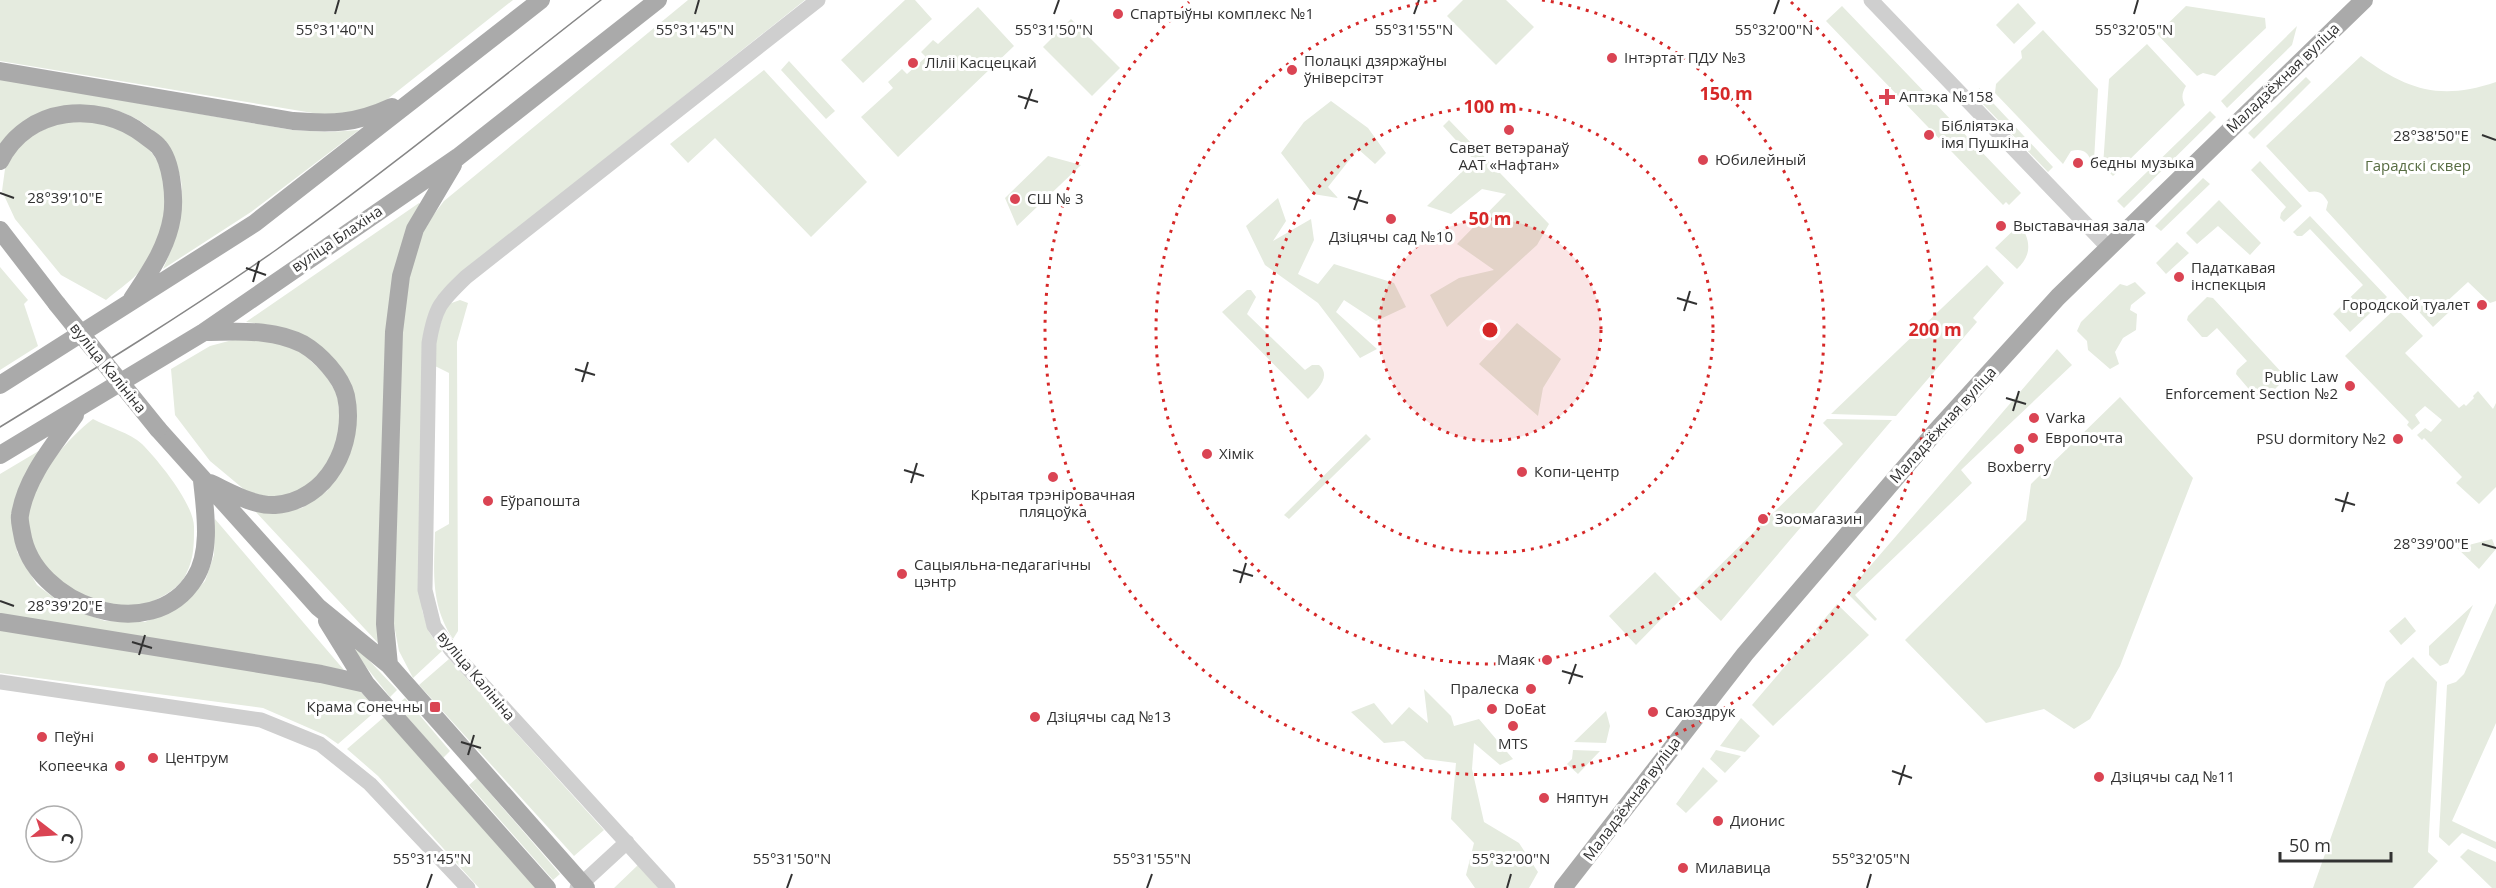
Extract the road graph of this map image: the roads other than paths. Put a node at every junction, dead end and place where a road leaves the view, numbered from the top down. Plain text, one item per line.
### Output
1 (542, 0) edge
2 (658, 0) edge
3 (818, 0) edge
4 (1871, 0) edge
5 (2364, 0) edge
6 (0, 71) edge
7 (419, 96) junction
8 (458, 157) junction
9 (0, 161) edge
10 (1, 230) edge
11 (2108, 247) junction
12 (130, 303) junction
13 (204, 332) junction
14 (5, 380) edge
15 (79, 410) junction
16 (0, 455) edge
17 (202, 480) junction
18 (318, 607) junction
19 (0, 622) edge
20 (389, 665) junction
21 (0, 682) edge
22 (366, 684) junction
23 (468, 754) junction
24 (446, 774) junction
25 (627, 842) junction
26 (582, 886) edge
27 (468, 888) edge
28 (547, 888) edge
29 (668, 888) edge
30 (1563, 888) edge

1 - 7 main road
2 - 8 main road, вуліца Блахіна
3 - 25 street, вуліца Калініна
4 - 11 street
5 - 11 main road, Маладзёжная вуліца
6 - 7 main road
7 - 12 main road
8 - 13 main road, вуліца Блахіна
8 - 20 main road
9 - 12 main road
10 - 17 main road, вуліца Калініна, bridge
11 - 30 main road, Маладзёжная вуліца
12 - 14 main road
13 - 15 main road, вуліца Блахіна
13 - 17 main road
15 - 16 main road, вуліца Блахіна
15 - 17 main road
17 - 18 main road, вуліца Калініна
18 - 20 main road, вуліца Калініна
18 - 22 main road, вуліца Калініна
19 - 22 main road
20 - 23 main road, вуліца Калініна
21 - 27 street
22 - 24 main road, вуліца Калініна
23 - 24 main road
23 - 26 main road, вуліца Калініна
24 - 28 main road, вуліца Калініна
25 - 26 street
25 - 29 street, вуліца Калініна

